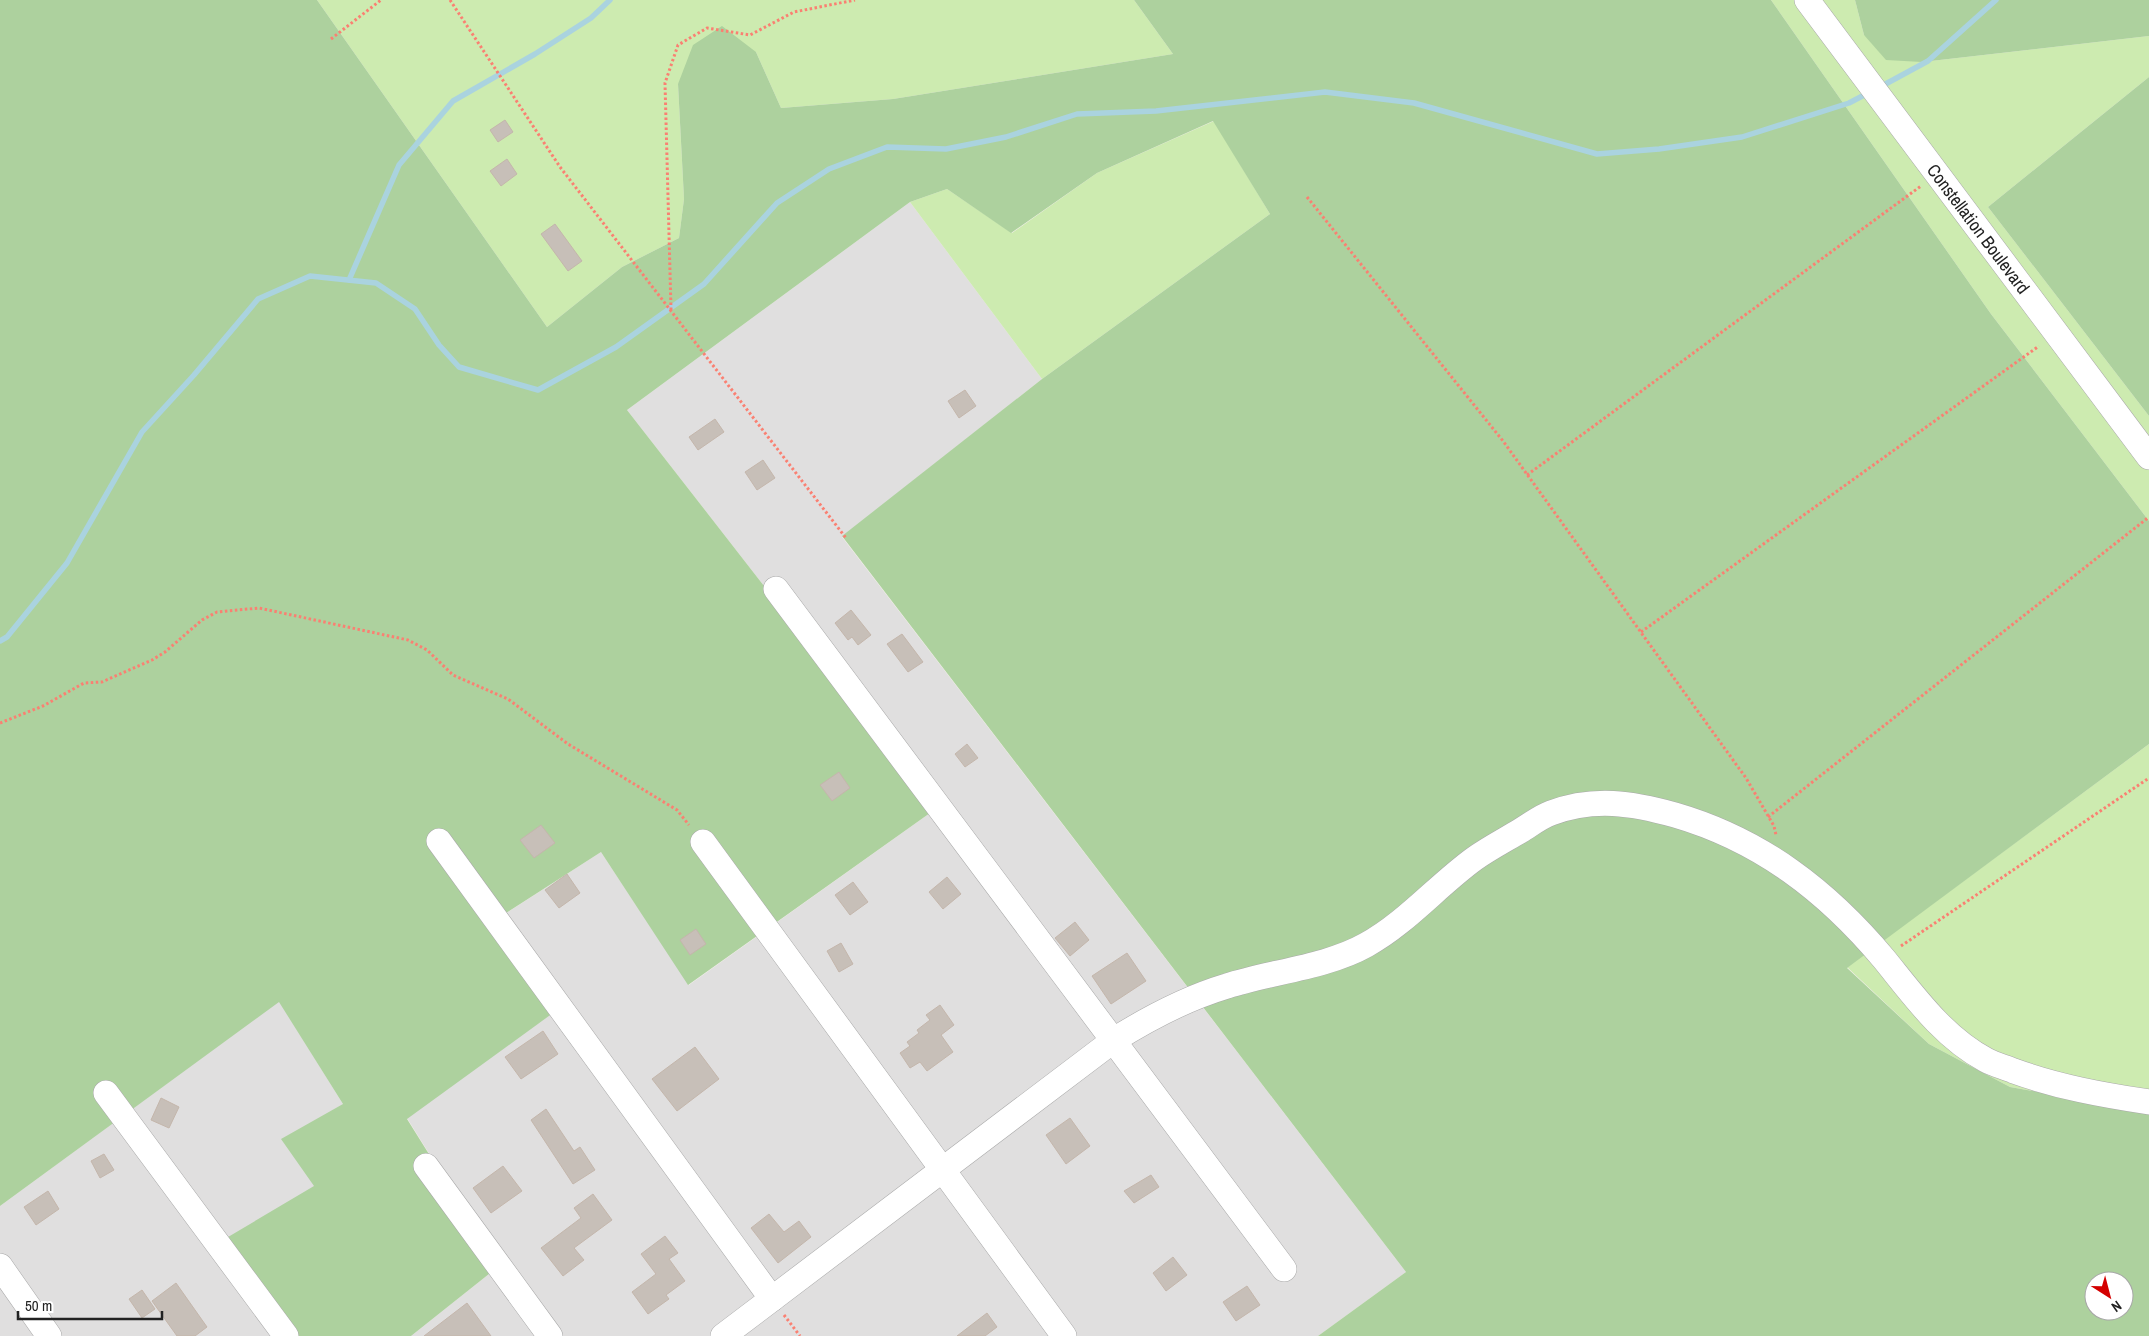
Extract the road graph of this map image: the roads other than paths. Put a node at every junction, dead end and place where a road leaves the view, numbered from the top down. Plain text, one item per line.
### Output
1 (1808, 0) edge
2 (2149, 457) edge
3 (776, 588) dead end
4 (439, 841) dead end
5 (703, 842) road end
6 (1114, 1040) junction
7 (106, 1093) dead end
8 (2149, 1102) edge
9 (426, 1166) dead end
10 (942, 1169) junction
11 (0, 1266) edge
12 (1284, 1269) dead end
13 (772, 1299) junction
14 (49, 1336) edge
15 (286, 1336) edge
16 (550, 1336) edge
17 (722, 1336) edge
18 (1064, 1336) edge

1 - 2 street, Constellation Boulevard
3 - 6 street
4 - 13 street
5 - 10 street
6 - 8 street
6 - 10 street
6 - 12 street
7 - 15 street
9 - 16 street
10 - 13 street
10 - 18 street
11 - 14 street
13 - 17 street

